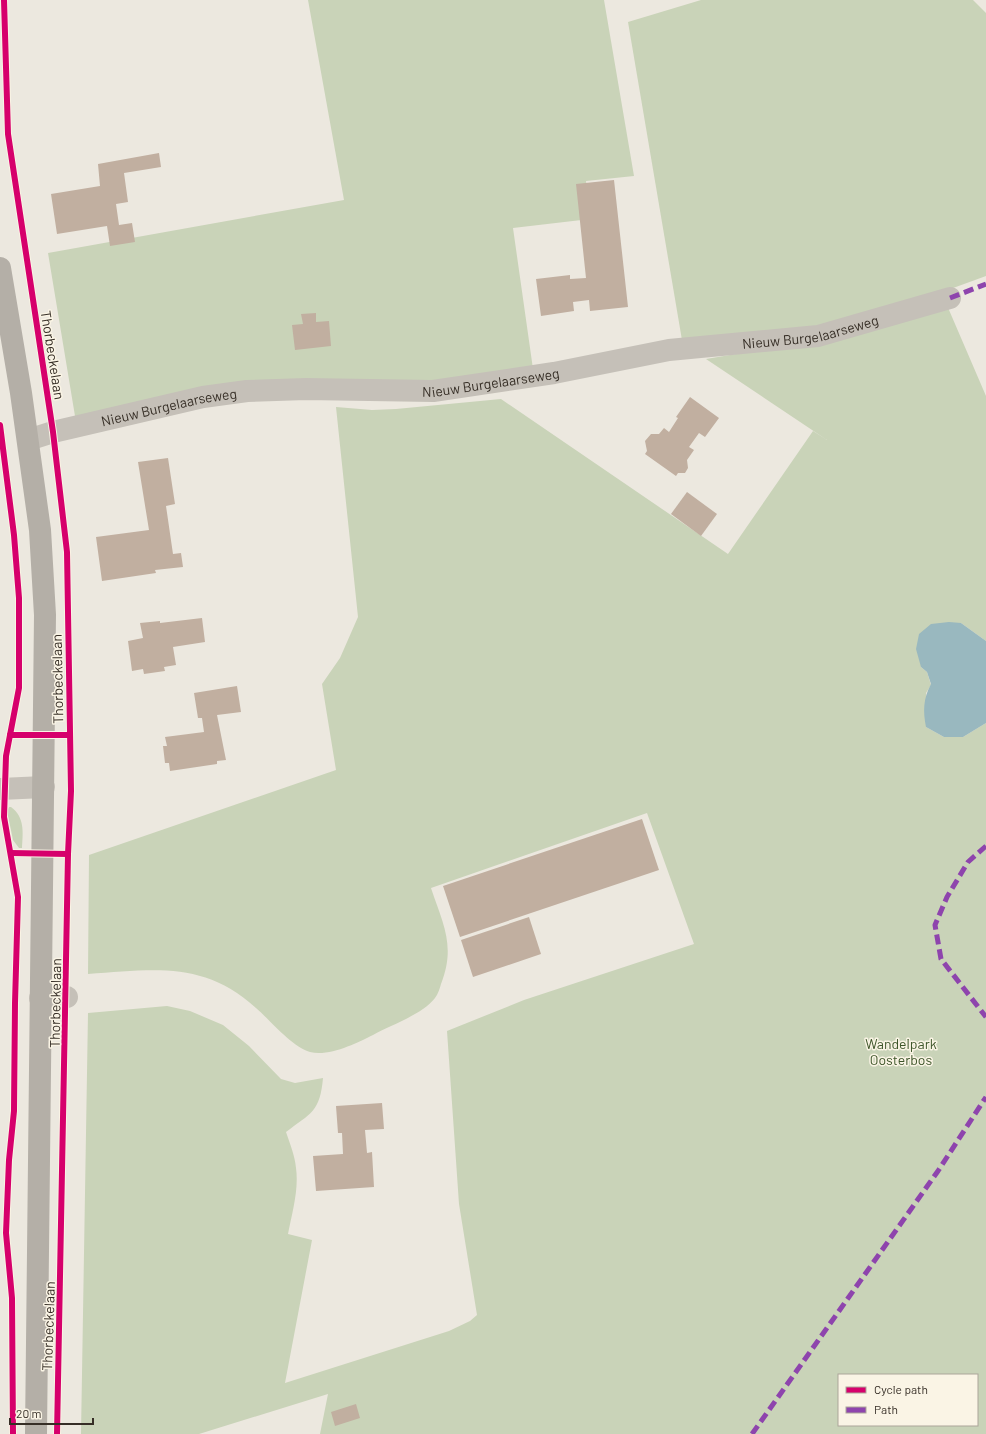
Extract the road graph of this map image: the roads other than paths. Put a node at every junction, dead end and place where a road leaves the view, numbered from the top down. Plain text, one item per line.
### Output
1 (0, 268) edge
2 (950, 298) dead end
3 (28, 440) junction
4 (44, 787) junction
5 (0, 789) edge
6 (67, 997) dead end
7 (40, 998) junction
8 (36, 1434) edge

1 - 3 main road, Thorbeckelaan
2 - 3 street, Nieuw Burgelaarseweg
3 - 4 main road, Thorbeckelaan
4 - 5 street
4 - 7 main road, Thorbeckelaan
6 - 7 street
7 - 8 main road, Thorbeckelaan

